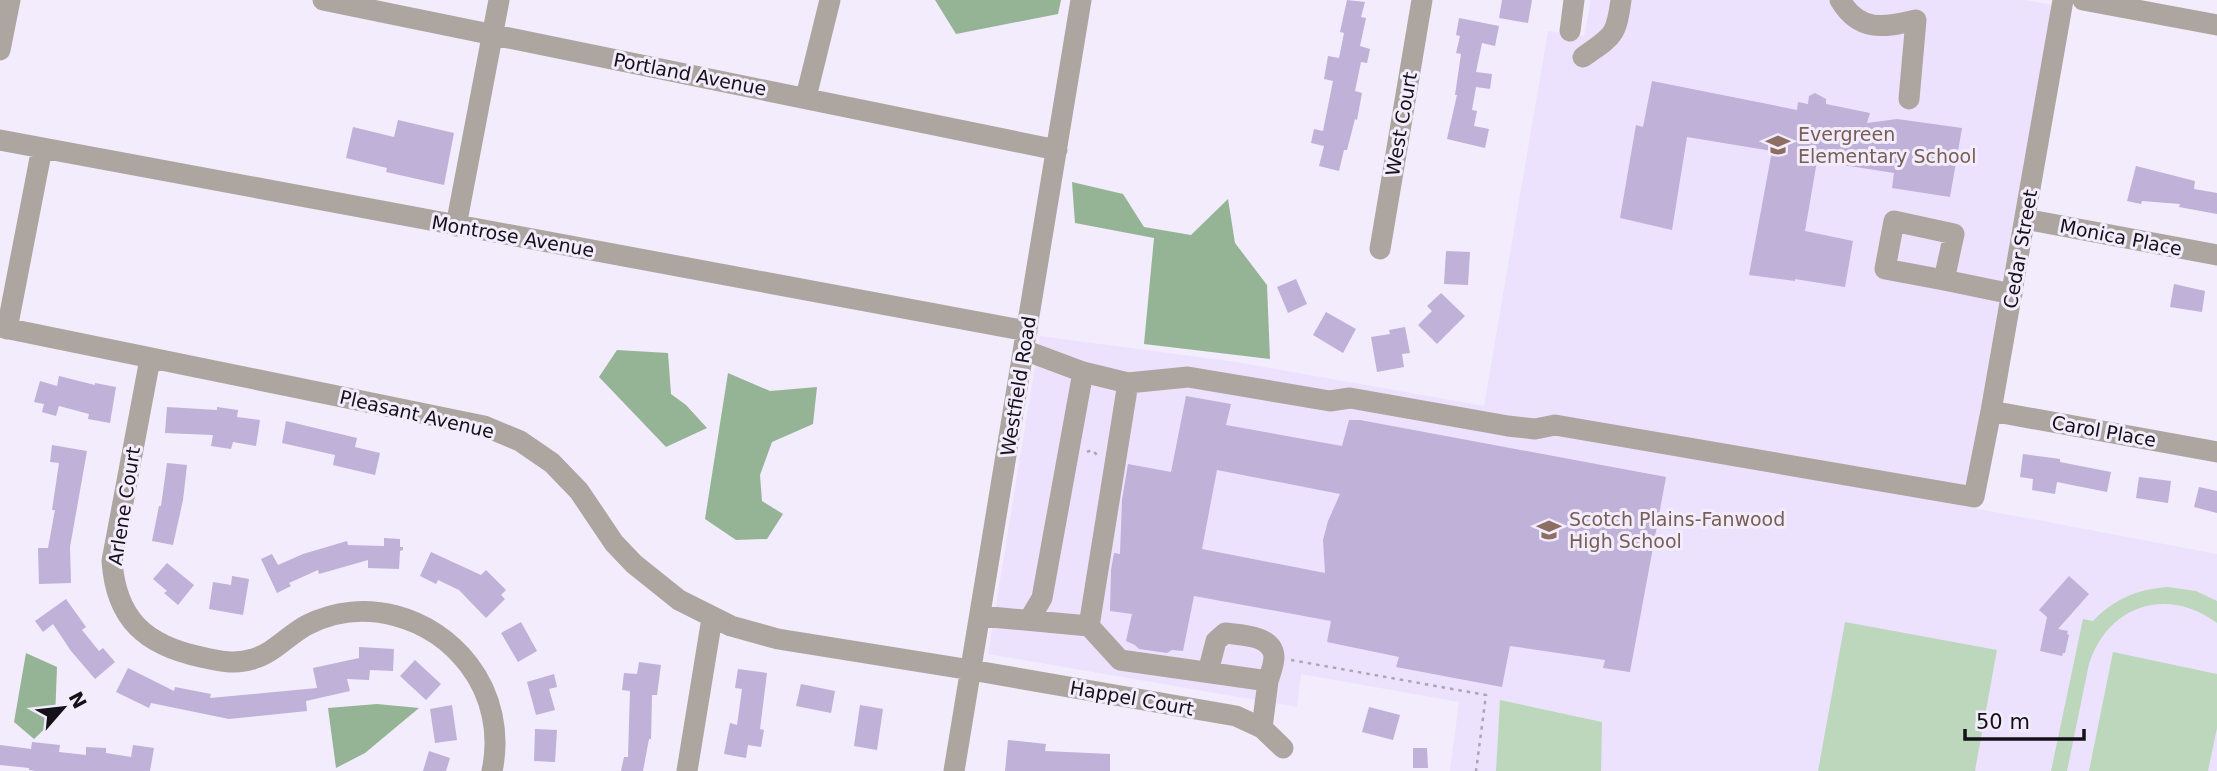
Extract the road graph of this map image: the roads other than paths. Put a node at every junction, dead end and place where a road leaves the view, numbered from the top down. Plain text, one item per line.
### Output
1 (9, 0) edge
2 (323, 0) edge
3 (499, 0) edge
4 (831, 0) edge
5 (1080, 0) edge
6 (1422, 0) edge
7 (1574, 0) edge
8 (1621, 0) edge
9 (1840, 0) edge
10 (2063, 0) edge
11 (2083, 0) edge
12 (1917, 10) edge
13 (2217, 25) edge
14 (1570, 31) dead end
15 (492, 34) junction
16 (0, 50) edge
17 (1583, 57) dead end
18 (806, 97) junction
19 (1909, 100) dead end
20 (0, 139) edge
21 (42, 148) junction
22 (1057, 150) junction
23 (2025, 219) junction
24 (456, 226) junction
25 (1380, 249) dead end
26 (2217, 255) edge
27 (1944, 280) dead end
28 (2012, 294) junction
29 (3, 328) edge
30 (1025, 341) junction
31 (150, 359) junction
32 (1083, 372) junction
33 (1128, 383) junction
34 (1991, 411) junction
35 (2217, 452) edge
36 (1974, 497) joint
37 (980, 616) junction
38 (712, 618) junction
39 (1028, 620) junction
40 (1089, 626) junction
41 (971, 670) junction
42 (1209, 672) junction
43 (1268, 681) junction
44 (1262, 728) junction
45 (1283, 748) dead end
46 (492, 771) edge
47 (687, 771) edge
48 (954, 771) edge

1 - 16 street
2 - 15 street, Portland Avenue
3 - 15 street
4 - 18 street
5 - 22 street, Westfield Road
6 - 25 street, West Court
7 - 14 street
8 - 17 street
9 - 12 street
10 - 23 street, Cedar Street
11 - 13 street
12 - 19 street
15 - 18 street, Portland Avenue
15 - 24 street
18 - 22 street, Portland Avenue
20 - 21 street, Montrose Avenue
21 - 24 street, Montrose Avenue
21 - 29 street
22 - 30 street, Westfield Road
23 - 26 street, Monica Place
23 - 28 street, Cedar Street
24 - 30 street, Montrose Avenue
27 - 28 street
28 - 34 street, Cedar Street
29 - 31 street, Pleasant Avenue
30 - 32 street, Montrose Avenue
30 - 37 street, Westfield Road
31 - 38 street, Pleasant Avenue
31 - 46 street, Arlene Court
32 - 33 street, Montrose Avenue
32 - 39 street
33 - 36 street, Montrose Avenue
33 - 40 street
34 - 35 street, Carol Place
34 - 36 street, Cedar Street
37 - 39 street
37 - 41 street, Westfield Road
38 - 41 street, Pleasant Avenue
38 - 47 street
39 - 40 street
40 - 42 street
41 - 44 street, Happel Court
41 - 48 street, Westfield Road
42 - 43 street
42 - 43 street
43 - 44 street
44 - 45 street, Happel Court

